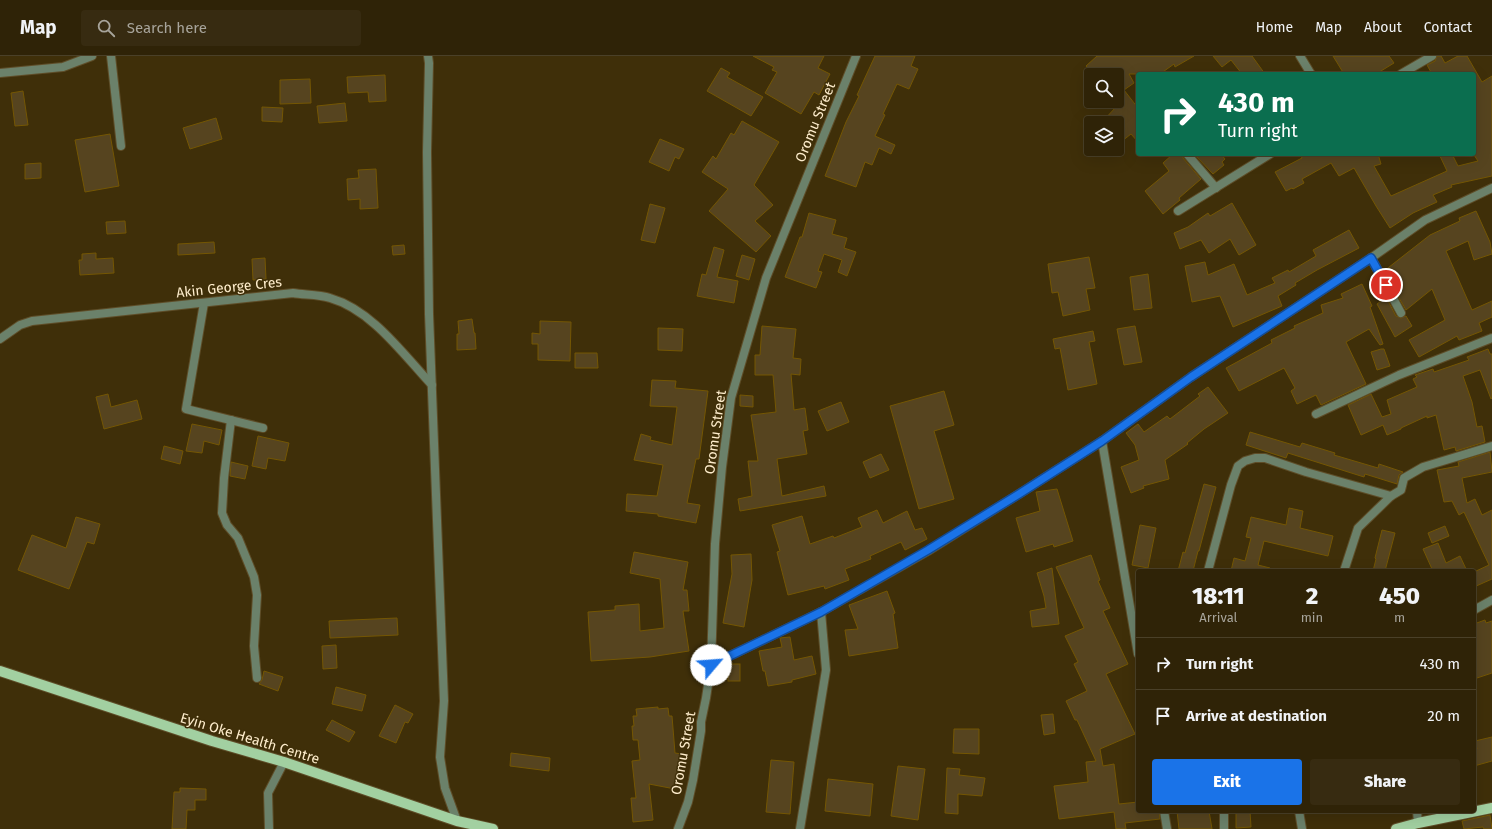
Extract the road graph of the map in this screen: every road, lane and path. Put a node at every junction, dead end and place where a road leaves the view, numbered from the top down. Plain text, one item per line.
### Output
1 (92, 56) edge
2 (111, 56) edge
3 (428, 56) edge
4 (856, 56) edge
5 (1300, 56) edge
6 (1432, 56) edge
7 (1310, 72) edge
8 (1404, 72) edge
9 (0, 73) edge
10 (121, 146) dead end
11 (1189, 156) edge
12 (1267, 156) edge
13 (1216, 188) junction
14 (1492, 188) edge
15 (1178, 211) dead end
16 (1371, 258) junction
17 (204, 303) junction
18 (1401, 313) dead end
19 (1492, 338) edge
20 (0, 339) edge
21 (432, 385) junction
22 (1316, 414) dead end
23 (231, 420) junction
24 (263, 428) dead end
25 (1102, 441) junction
26 (1492, 446) edge
27 (1391, 496) junction
28 (1209, 569) edge
29 (1345, 569) edge
30 (1492, 600) edge
31 (1476, 609) edge
32 (821, 612) junction
33 (1136, 642) edge
34 (711, 665) junction
35 (0, 671) edge
36 (257, 678) dead end
37 (284, 762) junction
38 (1492, 808) edge
39 (1476, 811) edge
40 (1164, 813) edge
41 (1224, 813) edge
42 (1299, 813) edge
43 (1417, 813) edge
44 (1467, 813) edge
45 (458, 821) junction
46 (1418, 823) junction
47 (269, 829) edge
48 (493, 829) edge
49 (678, 829) edge
50 (800, 829) edge
51 (1167, 829) edge
52 (1224, 829) edge
53 (1302, 829) edge
54 (1396, 829) edge

1 - 9 street
2 - 10 street
3 - 21 street
4 - 34 street, Oromu Street
5 - 7 street
6 - 8 street
11 - 13 street
12 - 13 street
13 - 15 street
14 - 16 street
16 - 18 street
16 - 25 street
17 - 20 street, Akin George Cres
17 - 21 street, Akin George Cres
17 - 23 street
19 - 22 street
21 - 45 street
23 - 24 street
23 - 36 street
25 - 32 street
25 - 33 street
26 - 27 street
27 - 28 street
27 - 29 street
30 - 31 street
32 - 34 street
32 - 50 street
34 - 49 street, Oromu Street
35 - 37 main road, Eyin Oke Health Centre
37 - 45 main road, Eyin Oke Health Centre
37 - 47 street
38 - 39 main road
40 - 51 street
41 - 52 street
42 - 53 street
43 - 46 street
44 - 46 main road
45 - 48 main road, Eyin Oke Health Centre
46 - 54 main road

